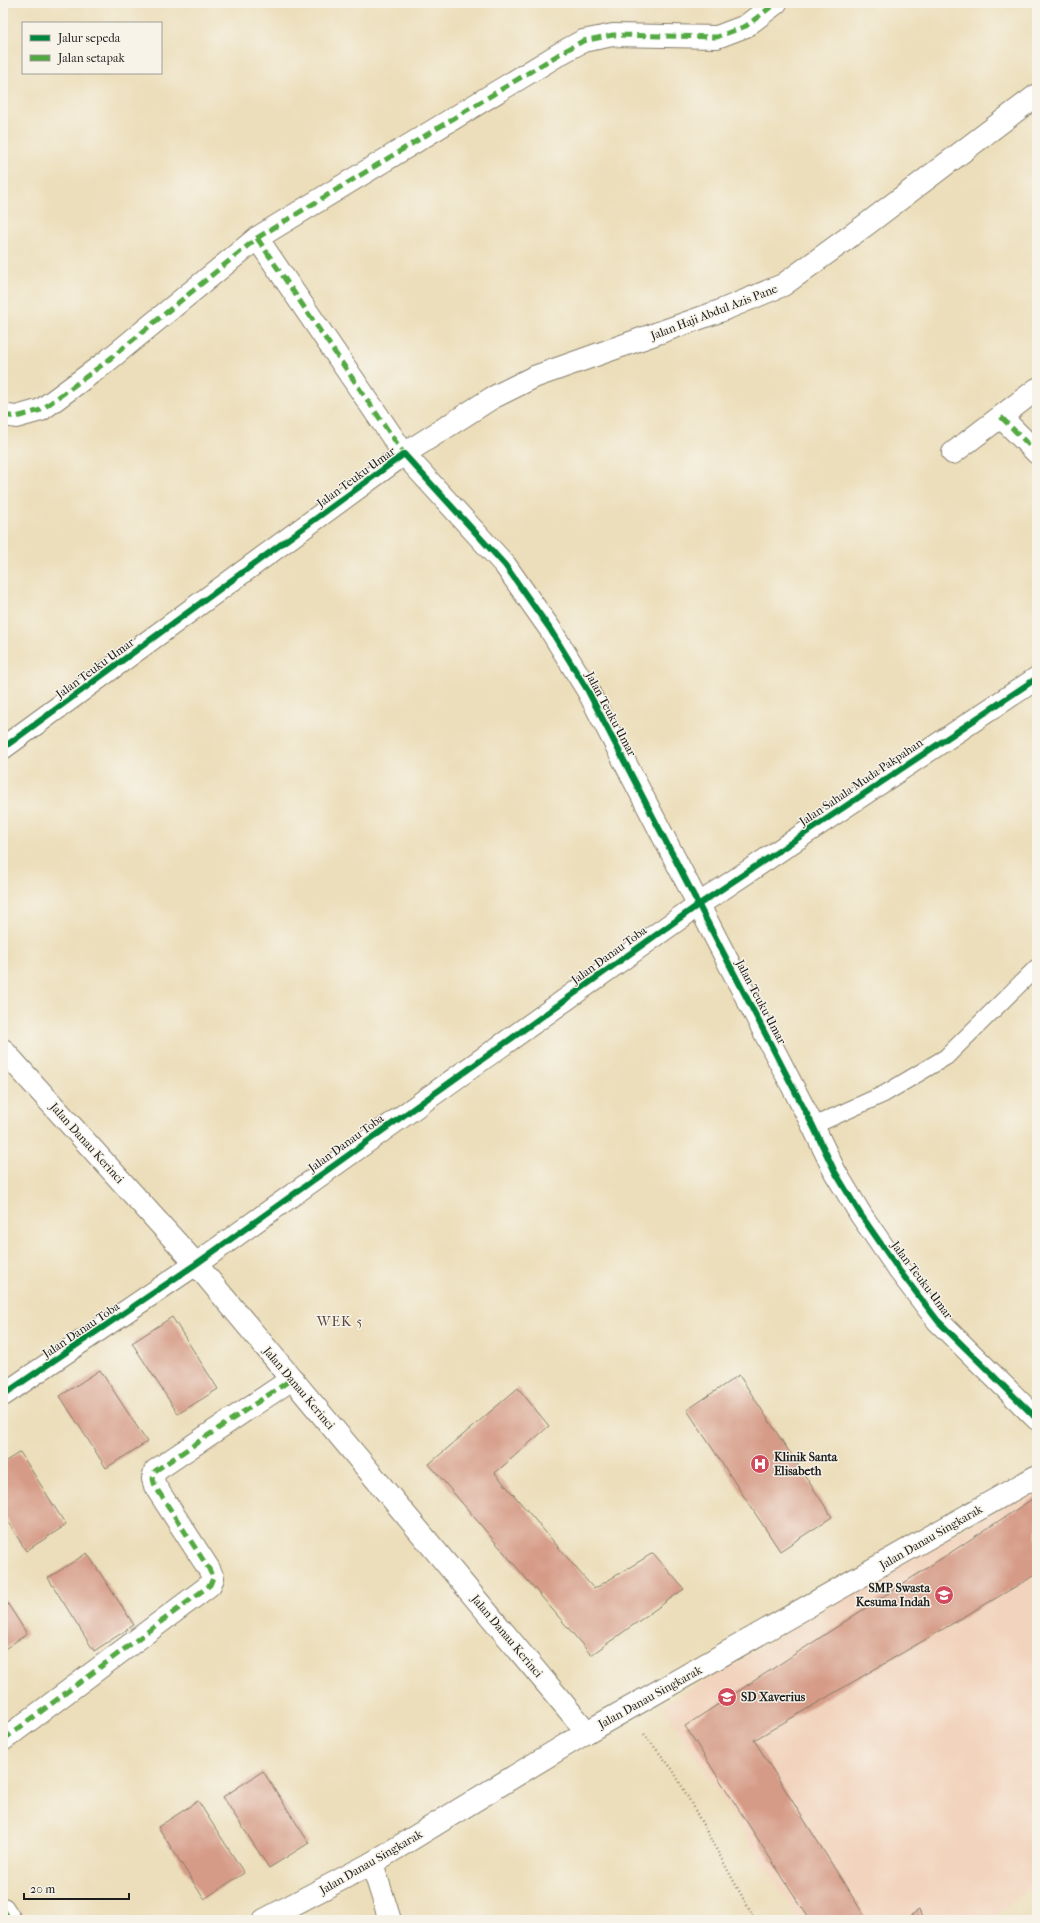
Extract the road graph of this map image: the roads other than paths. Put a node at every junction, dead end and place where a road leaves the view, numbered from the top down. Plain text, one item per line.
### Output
1 (776, 3) edge
2 (1037, 95) edge
3 (257, 238) junction
4 (1037, 389) edge
5 (3, 415) edge
6 (1000, 417) junction
7 (953, 453) dead end
8 (1037, 453) edge
9 (404, 454) junction
10 (1037, 678) edge
11 (5, 743) edge
12 (698, 905) junction
13 (1037, 967) edge
14 (3, 1050) edge
15 (813, 1126) junction
16 (196, 1264) junction
17 (292, 1379) junction
18 (7, 1386) edge
19 (1037, 1419) edge
20 (1037, 1476) edge
21 (587, 1732) junction
22 (3, 1740) edge
23 (372, 1863) junction
24 (3, 1909) edge
25 (10, 1920) edge
26 (264, 1920) edge
27 (390, 1920) edge

1 - 3 street
2 - 9 street, Jalan Haji Abdul Azis Pane
3 - 5 street
3 - 9 street
4 - 6 street
6 - 7 street
6 - 8 street
9 - 11 street, Jalan Teuku Umar
9 - 12 street, Jalan Teuku Umar
10 - 12 street, Jalan Sahala Muda Pakpahan
12 - 15 street, Jalan Teuku Umar
12 - 16 street, Jalan Danau Toba
13 - 15 lane
14 - 16 street, Jalan Danau Kerinci
15 - 19 street, Jalan Teuku Umar
16 - 17 street, Jalan Danau Kerinci
16 - 18 street, Jalan Danau Toba
17 - 21 street, Jalan Danau Kerinci
17 - 22 street
20 - 21 street, Jalan Danau Singkarak
21 - 23 street, Jalan Danau Singkarak
23 - 26 street, Jalan Danau Singkarak
23 - 27 street
24 - 25 street

